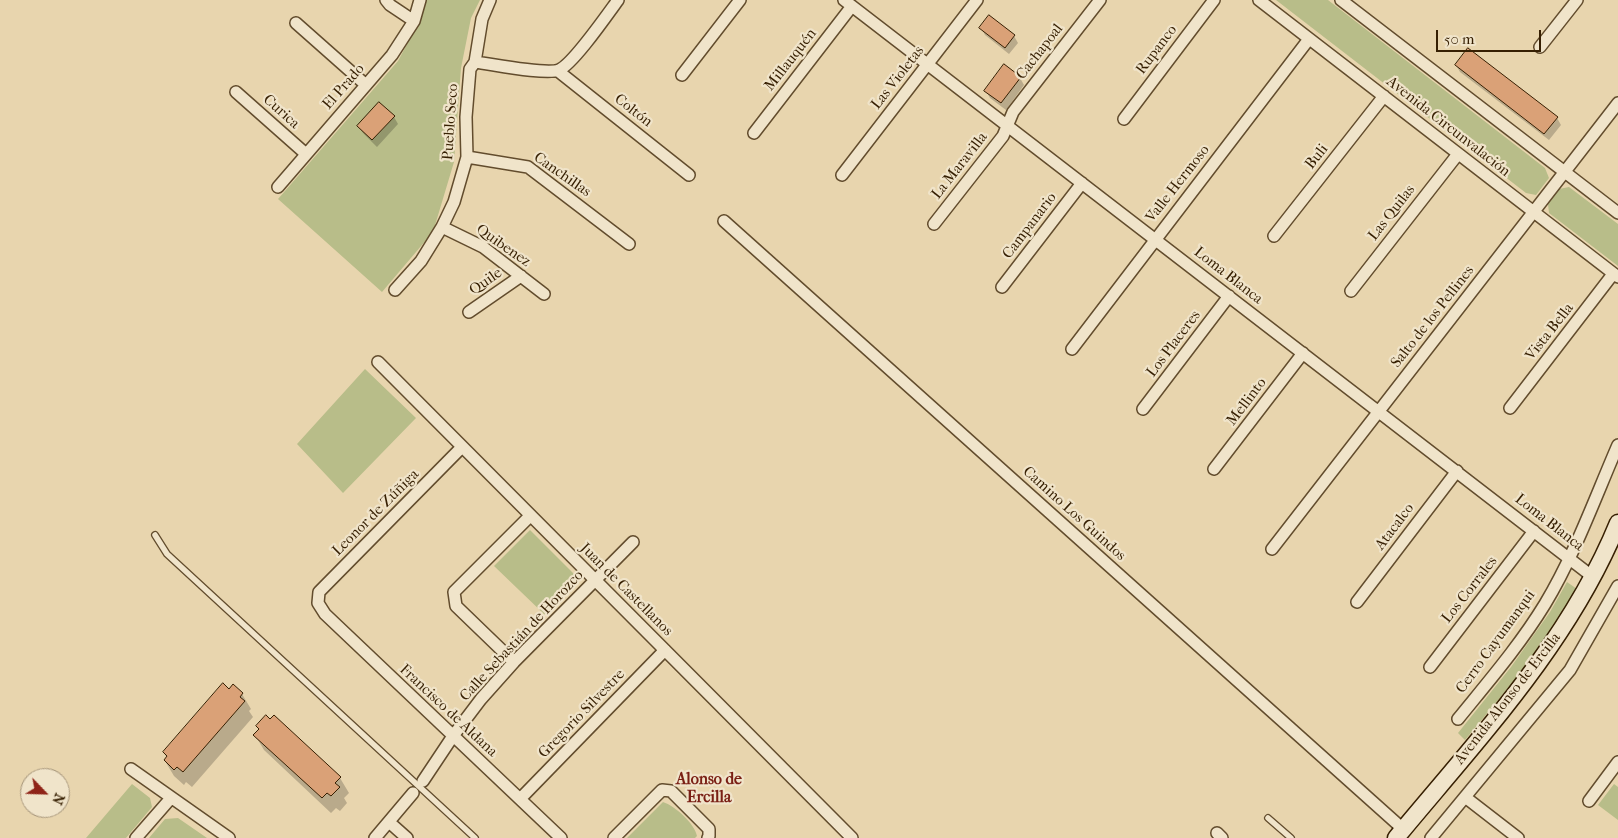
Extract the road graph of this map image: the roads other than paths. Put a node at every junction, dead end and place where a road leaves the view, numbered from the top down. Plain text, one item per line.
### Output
1 (386, 0) edge
2 (420, 0) edge
3 (490, 0) edge
4 (618, 0) edge
5 (740, 0) edge
6 (977, 0) edge
7 (1100, 0) edge
8 (1214, 0) edge
9 (1259, 0) edge
10 (1341, 0) edge
11 (1577, 0) edge
12 (848, 3) edge
13 (414, 21) junction
14 (296, 23) dead end
15 (1309, 39) junction
16 (1540, 47) dead end
17 (475, 62) junction
18 (928, 64) junction
19 (558, 71) junction
20 (682, 76) dead end
21 (366, 85) junction
22 (236, 92) dead end
23 (1384, 96) junction
24 (1618, 103) edge
25 (1124, 119) dead end
26 (1007, 125) junction
27 (754, 133) dead end
28 (306, 154) junction
29 (1458, 154) junction
30 (466, 157) junction
31 (1564, 172) junction
32 (689, 175) dead end
33 (842, 175) dead end
34 (1082, 183) junction
35 (278, 186) dead end
36 (1533, 212) junction
37 (1618, 213) edge
38 (724, 221) dead end
39 (934, 224) dead end
40 (442, 227) junction
41 (1274, 236) dead end
42 (1155, 239) junction
43 (629, 244) dead end
44 (520, 276) junction
45 (1616, 276) edge
46 (1002, 287) dead end
47 (395, 290) dead end
48 (1351, 291) dead end
49 (544, 294) dead end
50 (1229, 296) junction
51 (469, 312) dead end
52 (1072, 349) dead end
53 (1303, 353) junction
54 (378, 362) dead end
55 (1510, 408) dead end
56 (1143, 409) dead end
57 (1379, 411) junction
58 (1618, 445) edge
59 (462, 447) junction
60 (1214, 470) dead end
61 (1456, 471) junction
62 (530, 516) junction
63 (1618, 523) edge
64 (1534, 531) junction
65 (155, 534) dead end
66 (633, 542) dead end
67 (1272, 549) dead end
68 (1569, 558) junction
69 (1593, 576) junction
70 (594, 579) junction
71 (1617, 591) edge
72 (1357, 602) dead end
73 (318, 603) joint
74 (665, 650) junction
75 (514, 662) junction
76 (1430, 667) dead end
77 (1458, 719) dead end
78 (453, 736) junction
79 (1618, 762) edge
80 (130, 769) dead end
81 (1608, 775) junction
82 (424, 781) dead end
83 (1618, 783) edge
84 (413, 792) dead end
85 (1465, 797) junction
86 (171, 798) junction
87 (520, 799) junction
88 (1589, 801) dead end
89 (1268, 818) dead end
90 (389, 822) junction
91 (1400, 833) edge
92 (848, 837) edge
93 (136, 838) edge
94 (229, 838) edge
95 (375, 838) edge
96 (407, 838) edge
97 (475, 838) edge
98 (561, 838) edge
99 (614, 838) edge
100 (708, 838) edge
101 (1291, 838) edge
102 (1431, 838) edge
103 (1518, 838) edge

1 - 13 street
2 - 13 street, El Prado
3 - 17 street, Pueblo Seco
4 - 19 street
5 - 20 street
6 - 18 street, Las Violetas
7 - 26 street, Cachapoal
8 - 25 street, Rupanco
9 - 15 street, Avenida Circunvalación
10 - 31 street
11 - 16 street
12 - 18 street, Loma Blanca
12 - 27 street, Millauquén
13 - 21 street, El Prado
14 - 21 street
15 - 23 street, Avenida Circunvalación
15 - 42 street, Valle Hermoso
17 - 19 street
17 - 30 street, Pueblo Seco
18 - 26 street, Loma Blanca
18 - 33 street, Las Violetas
19 - 32 street, Coltón
21 - 28 street, El Prado
22 - 28 street, Curica
23 - 29 street, Avenida Circunvalación
23 - 41 street, Buli
24 - 31 street, Salto de los Pellines
26 - 34 street, Loma Blanca
26 - 39 street, La Maravilla
28 - 35 street, El Prado
29 - 36 street, Avenida Circunvalación
29 - 48 street, Las Quilas
30 - 40 street, Pueblo Seco
30 - 43 street, Canchillas
31 - 36 street, Salto de los Pellines
31 - 37 street
34 - 42 street, Loma Blanca
34 - 46 street, Campanario
36 - 45 street, Avenida Circunvalación
36 - 57 street, Salto de los Pellines
38 - 91 street, Camino Los Guindos
40 - 44 street, Quibenez
40 - 47 street, Pueblo Seco
42 - 50 street, Loma Blanca
42 - 52 street, Valle Hermoso
44 - 49 street, Quibenez
44 - 51 street, Quile
45 - 55 street, Vista Bella
50 - 53 street, Loma Blanca
50 - 56 street, Los Placeres
53 - 57 street, Loma Blanca
53 - 60 street, Mellinto
54 - 59 street, Juan de Castellanos
57 - 61 street, Loma Blanca
57 - 67 street, Salto de los Pellines
58 - 68 street, Cerro Cayumanqui
59 - 62 street, Juan de Castellanos
59 - 73 street, Leonor de Zúñiga
61 - 64 street, Loma Blanca
61 - 72 street, Atacalco
62 - 70 street, Juan de Castellanos
62 - 75 street
63 - 69 main road, Avenida Alonso de Ercilla
64 - 68 street, Loma Blanca
64 - 76 street, Los Corrales
65 - 97 lane
66 - 70 street, Calle Sebastián de Horozco
68 - 69 street, Loma Blanca
68 - 77 street, Cerro Cayumanqui
69 - 91 main road, Avenida Alonso de Ercilla
70 - 74 street, Juan de Castellanos
70 - 75 street, Calle Sebastián de Horozco
71 - 85 street
73 - 78 street, Francisco de Aldana
74 - 87 street, Gregorio Silvestre
74 - 92 street, Juan de Castellanos
75 - 78 street, Calle Sebastián de Horozco
78 - 82 street, Calle Sebastián de Horozco
78 - 87 street, Francisco de Aldana
79 - 81 street
80 - 86 street
81 - 83 street
81 - 88 street
84 - 90 street
85 - 102 street
85 - 103 street
86 - 93 street
86 - 94 street
87 - 98 street, Francisco de Aldana
89 - 101 lane
90 - 95 street
90 - 96 street
99 - 100 street

